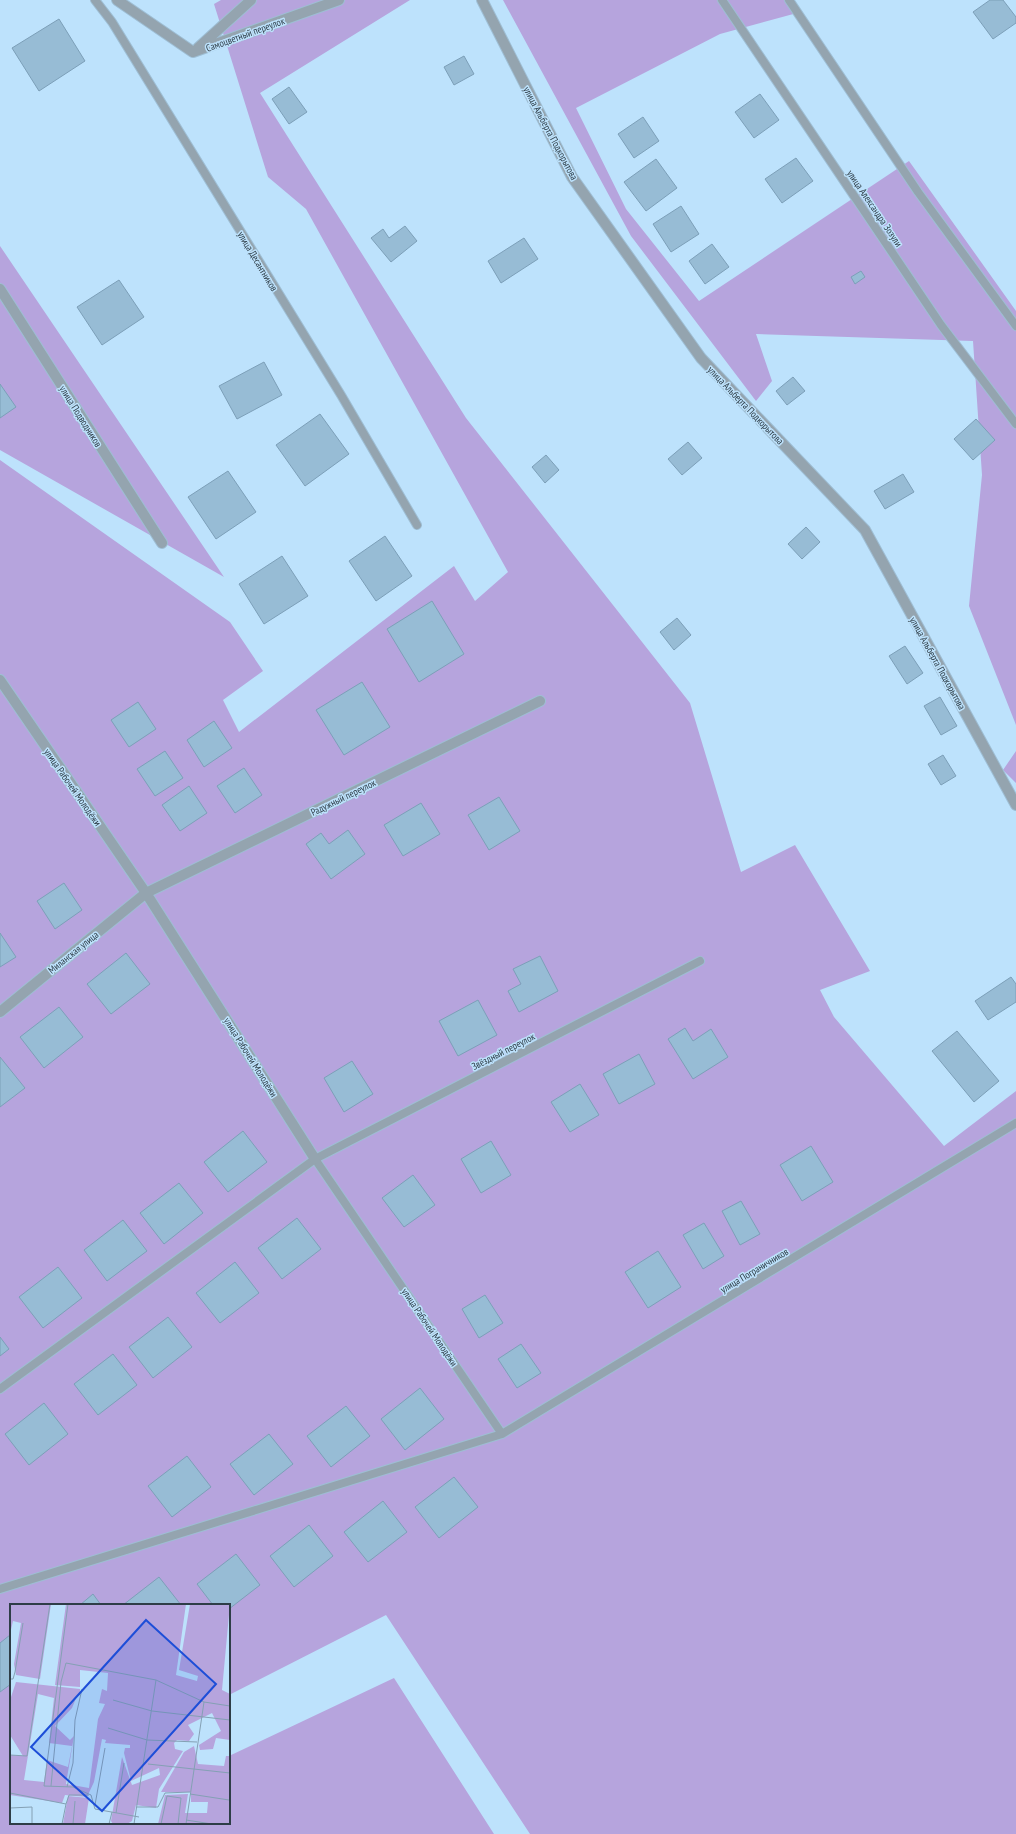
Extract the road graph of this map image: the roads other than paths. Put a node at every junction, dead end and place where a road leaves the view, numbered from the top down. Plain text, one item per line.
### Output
1 (95, 0) edge
2 (117, 0) edge
3 (251, 0) edge
4 (339, 0) edge
5 (482, 0) edge
6 (722, 0) edge
7 (789, 0) edge
8 (193, 52) junction
9 (0, 289) edge
10 (1016, 326) edge
11 (1016, 424) edge
12 (417, 525) dead end
13 (162, 543) dead end
14 (0, 680) edge
15 (540, 701) dead end
16 (1016, 805) edge
17 (146, 893) junction
18 (700, 962) dead end
19 (0, 1012) edge
20 (1016, 1123) edge
21 (315, 1159) junction
22 (0, 1389) edge
23 (502, 1434) junction
24 (0, 1589) edge

1 - 12 lane, улица Десантников
2 - 8 street, Самоцветный переулок
3 - 8 street
4 - 8 street, Самоцветный переулок
5 - 16 street, улица Альберта Подкорытова
6 - 11 lane, улица Александра Зозули
7 - 10 lane
9 - 13 street, улица Подводников
14 - 17 street, улица Рабочей Молодёжи
15 - 17 street, Радужный переулок
17 - 19 street, Миланская улица
17 - 21 street, улица Рабочей Молодёжи
18 - 21 lane, Звёздный переулок
20 - 23 lane, улица Пограничников
21 - 22 lane, Звёздный переулок
21 - 23 lane, улица Рабочей Молодёжи
23 - 24 lane, улица Пограничников

